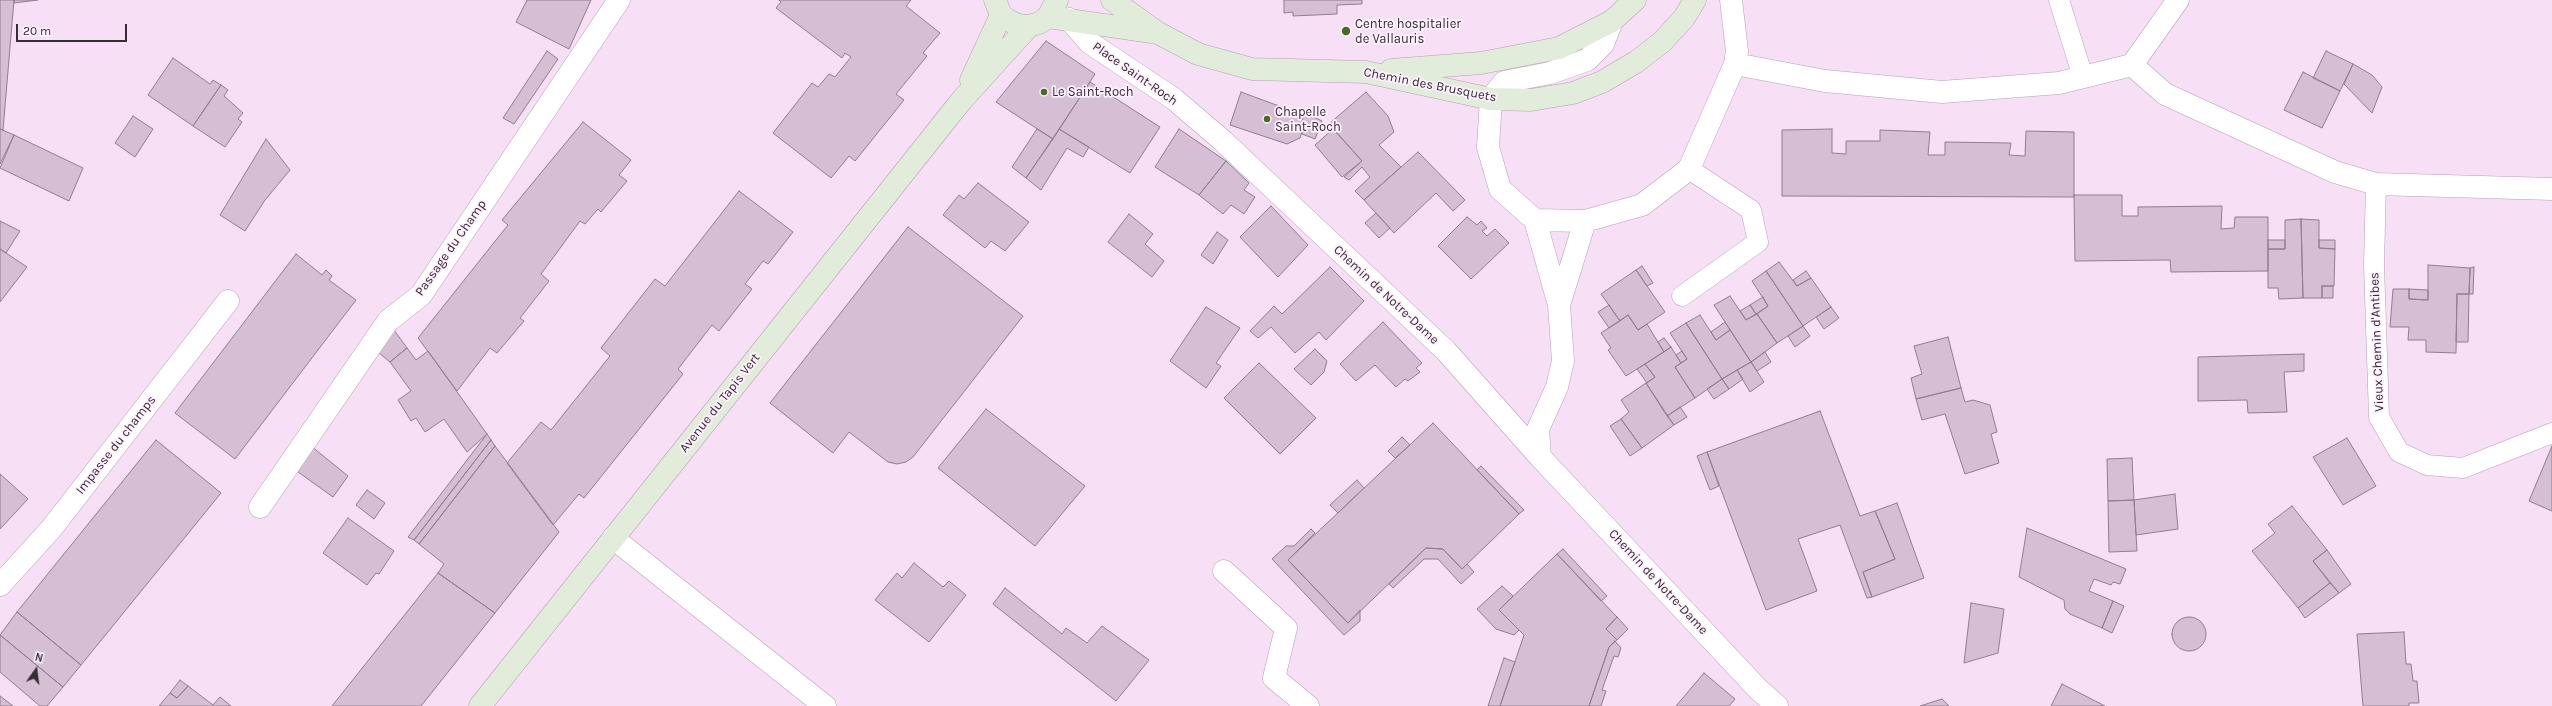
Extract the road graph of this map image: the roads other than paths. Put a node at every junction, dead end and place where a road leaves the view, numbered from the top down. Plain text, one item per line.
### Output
1 (619, 0) edge
2 (1112, 0) edge
3 (1635, 0) edge
4 (1731, 0) edge
5 (2059, 0) edge
6 (2178, 0) edge
7 (995, 5) edge
8 (1052, 8) edge
9 (1689, 9) edge
10 (1070, 19) junction
11 (1612, 21) junction
12 (1029, 26) junction
13 (1158, 33) junction
14 (1735, 64) junction
15 (2132, 65) junction
16 (1366, 72) junction
17 (2083, 77) junction
18 (1491, 99) junction
19 (961, 101) junction
20 (1223, 141) joint
21 (1688, 169) junction
22 (2376, 184) junction
23 (2552, 189) edge
24 (1535, 220) junction
25 (1585, 221) junction
26 (1682, 296) dead end
27 (228, 302) dead end
28 (1559, 305) junction
29 (2552, 432) edge
30 (1540, 457) junction
31 (260, 507) dead end
32 (613, 538) junction
33 (1224, 571) dead end
34 (0, 585) edge
35 (480, 706) edge
36 (825, 706) edge
37 (1308, 706) edge
38 (1777, 706) edge

1 - 31 street, Passage du Champ
2 - 13 main road, Chemin des Brusquets
3 - 11 main road
4 - 14 street
5 - 17 lane
6 - 15 street
7 - 12 main road
7 - 19 main road, Avenue du Tapis Vert
8 - 10 main road, Chemin des Brusquets
8 - 12 main road
9 - 18 main road, Chemin des Brusquets
10 - 13 main road, Chemin des Brusquets
10 - 20 street, Place Saint-Roch
11 - 16 main road
11 - 18 street
12 - 19 main road, Avenue du Tapis Vert
13 - 16 main road, Chemin des Brusquets
14 - 17 street
14 - 21 street
15 - 17 street
15 - 22 street
16 - 18 main road, Chemin des Brusquets
18 - 24 street
19 - 32 main road, Avenue du Tapis Vert
20 - 30 street, Chemin de Notre-Dame
21 - 25 street
21 - 26 lane
22 - 23 street
22 - 29 lane, Vieux Chemin d'Antibes
24 - 25 street
24 - 28 street
25 - 28 street
27 - 34 street, Impasse du champs
28 - 30 street
30 - 38 street, Chemin de Notre-Dame
32 - 35 main road, Avenue du Tapis Vert
32 - 36 street
33 - 37 street

